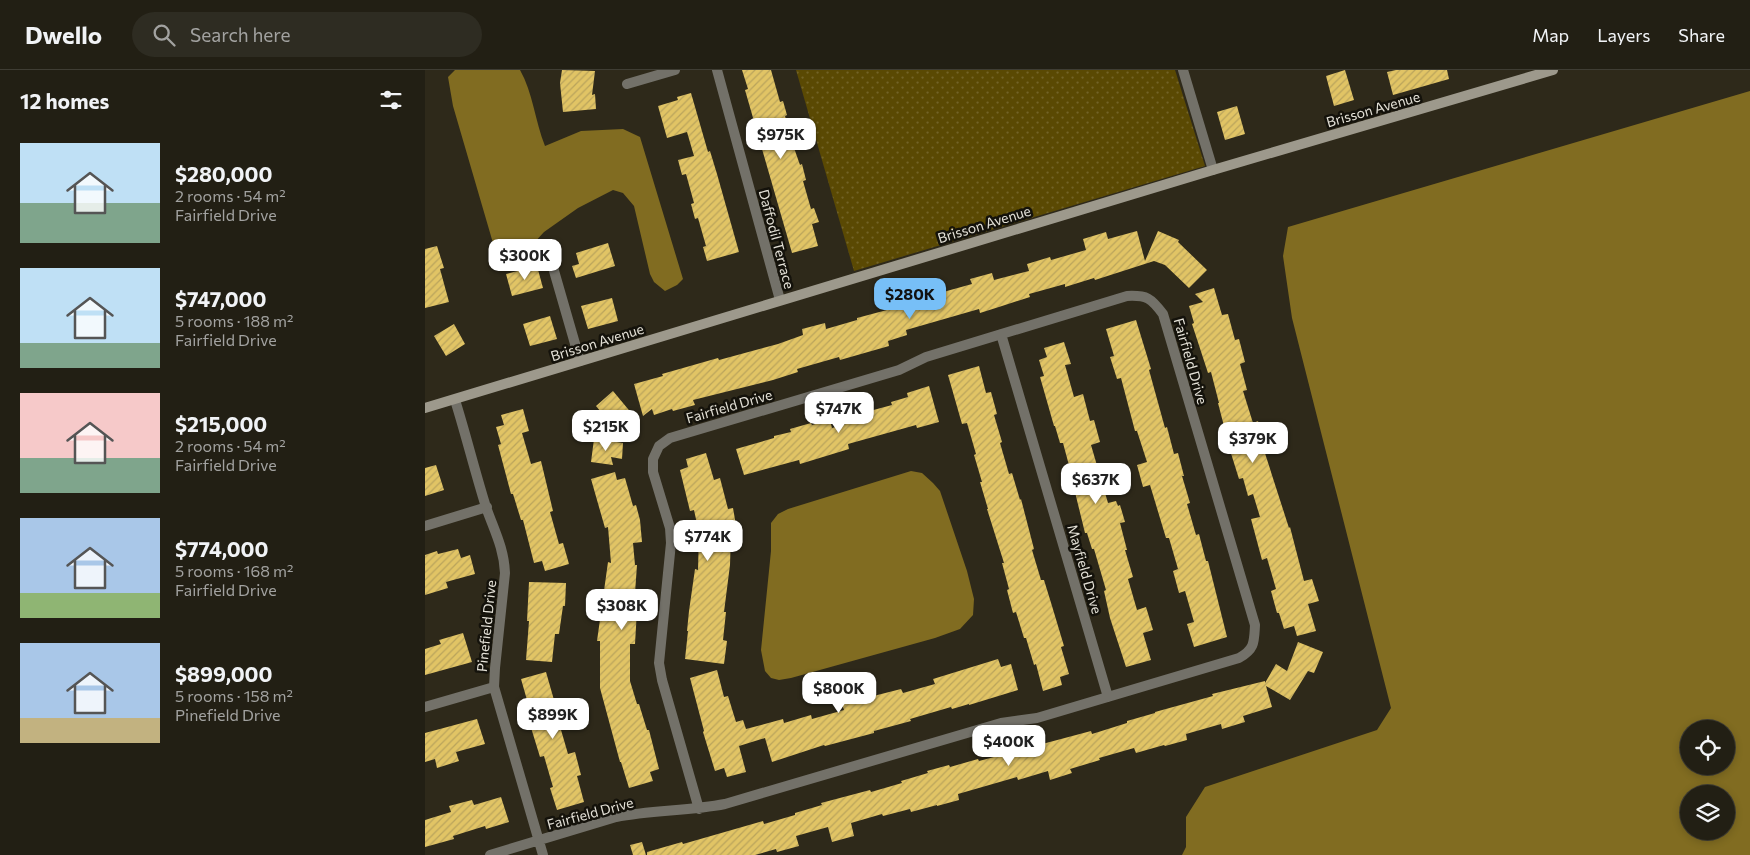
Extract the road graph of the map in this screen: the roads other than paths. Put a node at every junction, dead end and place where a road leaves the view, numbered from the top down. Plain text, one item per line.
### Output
1 (675, 70) edge
2 (717, 70) edge
3 (1183, 70) edge
4 (1553, 70) edge
5 (627, 84) dead end
6 (1213, 170) junction
7 (550, 257) dead end
8 (780, 300) junction
9 (1001, 334) junction
10 (580, 362) junction
11 (455, 400) junction
12 (425, 408) edge
13 (487, 507) junction
14 (425, 526) edge
15 (494, 687) junction
16 (1108, 697) junction
17 (425, 707) edge
18 (699, 809) junction
19 (539, 841) junction
20 (490, 855) edge
21 (543, 855) edge

1 - 5 street
2 - 8 street, Daffodil Terrace
3 - 6 street
4 - 6 street, Brisson Avenue
6 - 8 street, Brisson Avenue
7 - 10 street
8 - 10 street, Brisson Avenue
9 - 16 street, Mayfield Drive
9 - 16 street, Fairfield Drive
9 - 18 street, Fairfield Drive
10 - 11 street, Brisson Avenue
11 - 12 street, Brisson Avenue
11 - 13 street, Pinefield Drive
13 - 14 street
13 - 15 street, Pinefield Drive
15 - 17 street
15 - 19 street, Pinefield Drive
16 - 18 street, Fairfield Drive
18 - 19 street, Fairfield Drive
19 - 20 street, Fairfield Drive
19 - 21 street, Pinefield Drive

